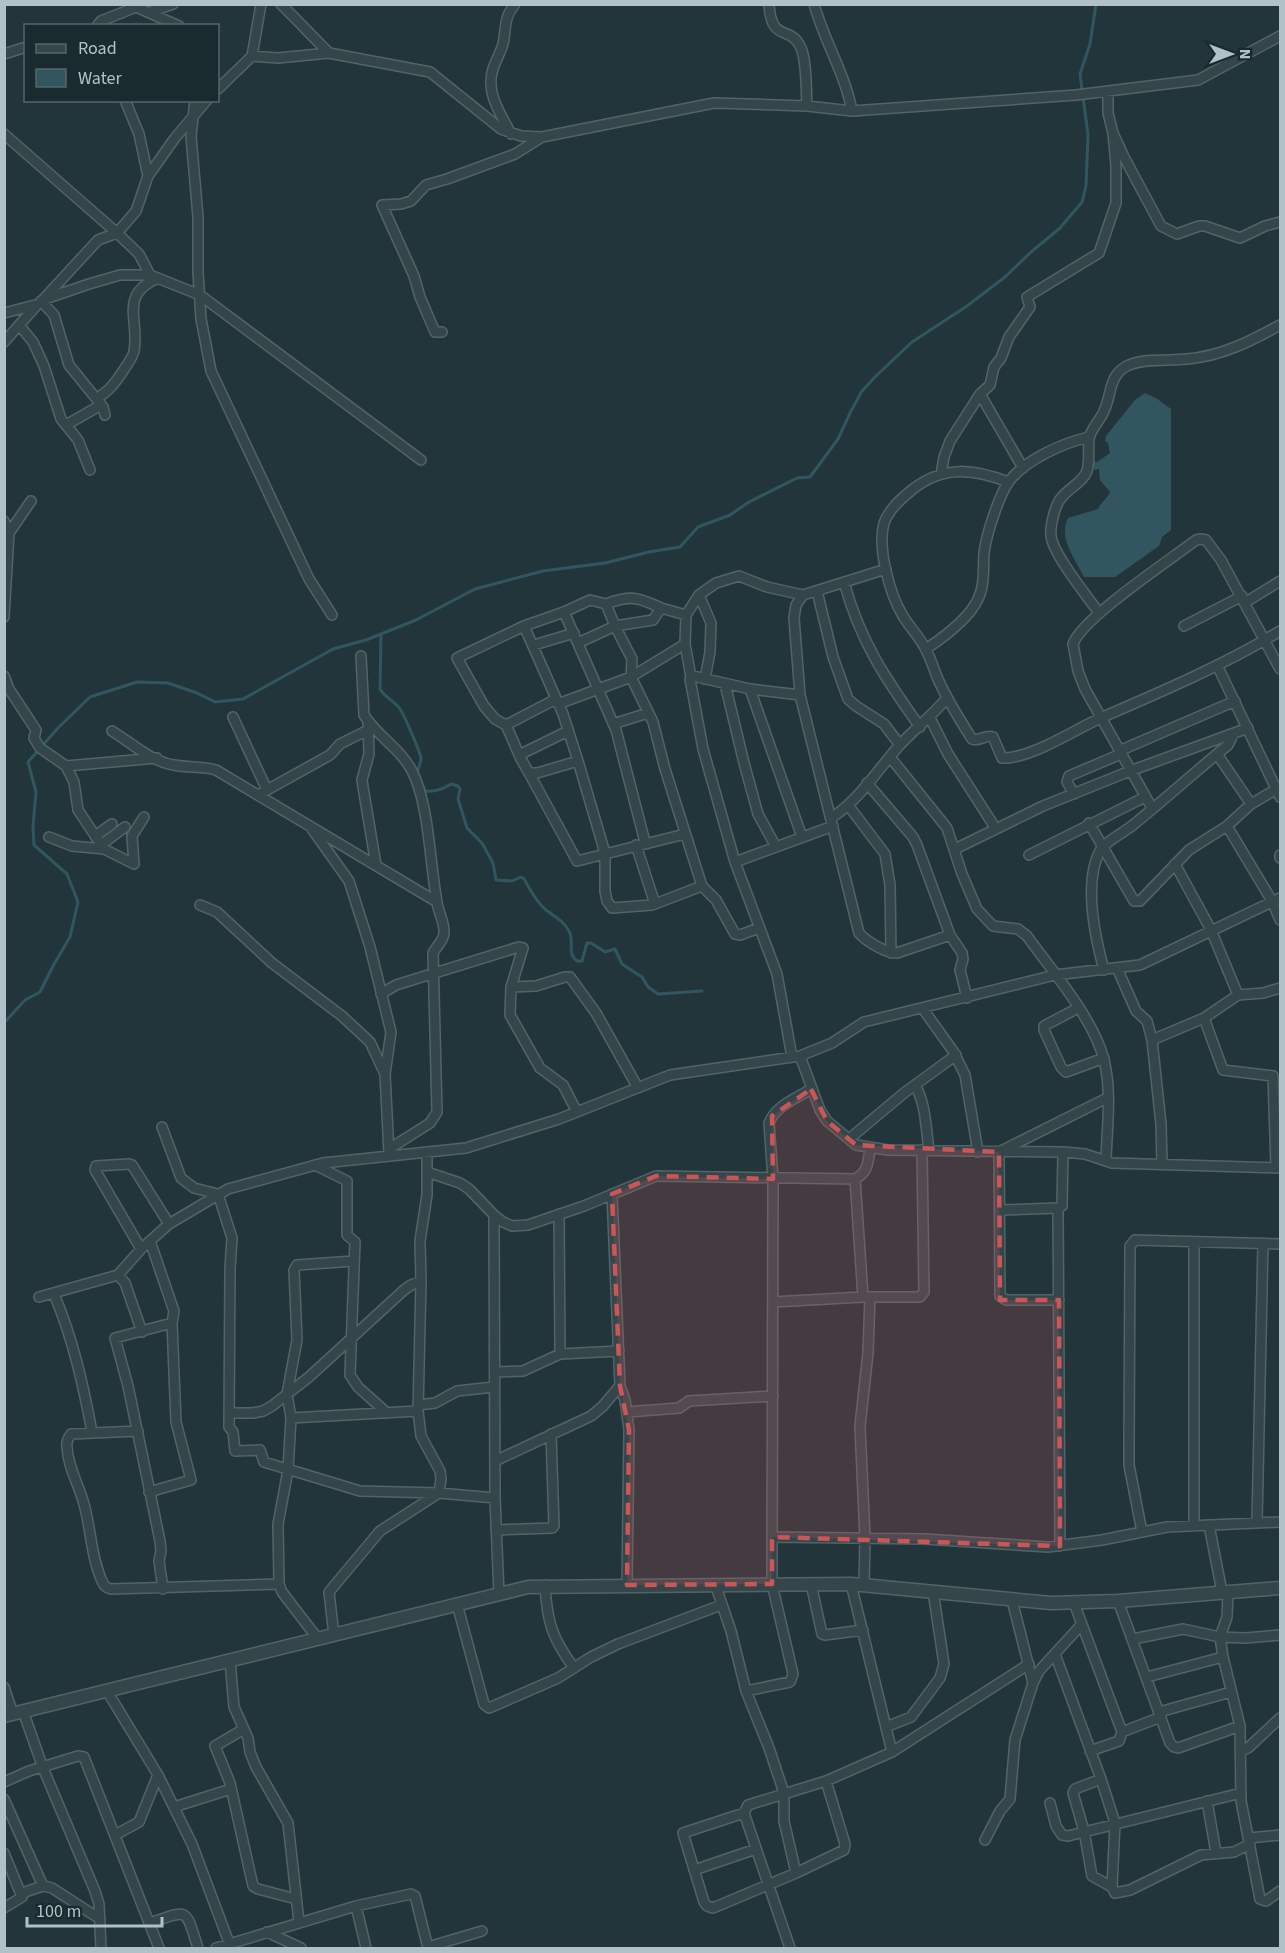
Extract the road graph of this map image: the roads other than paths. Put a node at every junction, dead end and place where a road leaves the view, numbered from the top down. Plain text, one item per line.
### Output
1 (173, 4) edge
2 (261, 4) edge
3 (281, 4) edge
4 (515, 4) edge
5 (769, 4) edge
6 (814, 4) edge
7 (135, 6) edge
8 (150, 12) junction
9 (99, 24) edge
10 (175, 24) edge
11 (1281, 36) edge
12 (24, 48) edge
13 (329, 53) junction
14 (4, 54) edge
15 (252, 56) junction
16 (219, 88) edge
17 (1107, 92) junction
18 (126, 102) edge
19 (195, 102) edge
20 (205, 102) edge
21 (807, 106) junction
22 (852, 111) junction
23 (192, 117) junction
24 (1113, 133) junction
25 (4, 134) edge
26 (512, 134) junction
27 (542, 137) junction
28 (148, 176) junction
29 (1281, 222) edge
30 (117, 233) junction
31 (154, 276) junction
32 (200, 295) junction
33 (41, 302) junction
34 (4, 313) edge
35 (19, 325) junction
36 (1281, 325) edge
37 (442, 332) dead end
38 (4, 342) edge
39 (980, 394) junction
40 (101, 406) junction
41 (66, 425) junction
42 (1089, 437) junction
43 (420, 459) dead end
44 (1023, 468) junction
45 (90, 470) dead end
46 (941, 474) junction
47 (1008, 482) junction
48 (31, 501) dead end
49 (4, 521) edge
50 (9, 533) junction
51 (886, 569) junction
52 (1281, 581) edge
53 (844, 582) junction
54 (817, 591) junction
55 (699, 595) junction
56 (803, 595) junction
57 (1244, 599) junction
58 (606, 604) junction
59 (661, 608) junction
60 (564, 612) junction
61 (1099, 613) junction
62 (332, 615) dead end
63 (686, 615) junction
64 (4, 617) edge
65 (524, 626) junction
66 (615, 626) junction
67 (1184, 626) dead end
68 (1281, 632) edge
69 (574, 633) junction
70 (1264, 641) junction
71 (578, 642) junction
72 (685, 644) junction
73 (534, 645) junction
74 (926, 649) junction
75 (361, 656) dead end
76 (1217, 665) junction
77 (1281, 669) edge
78 (4, 676) edge
79 (631, 677) junction
80 (691, 677) junction
81 (705, 679) junction
82 (725, 684) junction
83 (598, 688) junction
84 (750, 689) junction
85 (800, 695) junction
86 (947, 698) junction
87 (557, 701) junction
88 (1235, 701) junction
89 (648, 713) junction
90 (233, 717) dead end
91 (930, 718) junction
92 (1101, 718) junction
93 (506, 724) junction
94 (613, 724) junction
95 (368, 726) junction
96 (920, 727) junction
97 (1248, 728) junction
98 (112, 731) dead end
99 (568, 731) junction
100 (1234, 733) junction
101 (900, 745) junction
102 (1120, 752) junction
103 (1217, 754) junction
104 (519, 755) junction
105 (890, 757) junction
106 (157, 758) junction
107 (578, 761) junction
108 (66, 766) junction
109 (1130, 771) junction
110 (530, 773) junction
111 (867, 783) junction
112 (1280, 791) edge
113 (263, 793) junction
114 (1074, 794) junction
115 (1145, 797) junction
116 (1251, 804) junction
117 (848, 805) junction
118 (1152, 808) junction
119 (144, 817) dead end
120 (832, 822) junction
121 (112, 824) dead end
122 (1089, 824) junction
123 (308, 825) junction
124 (1227, 826) junction
125 (125, 827) dead end
126 (996, 829) junction
127 (685, 834) junction
128 (95, 836) junction
129 (49, 837) dead end
130 (802, 837) junction
131 (641, 844) junction
132 (103, 847) junction
133 (776, 847) junction
134 (1101, 847) junction
135 (955, 849) junction
136 (605, 853) junction
137 (1029, 855) dead end
138 (735, 862) junction
139 (1175, 864) junction
140 (376, 865) junction
141 (702, 886) junction
142 (1276, 900) edge
143 (437, 902) junction
144 (655, 904) junction
145 (200, 905) dead end
146 (1281, 920) edge
147 (759, 928) junction
148 (1211, 930) junction
149 (950, 935) junction
150 (891, 953) junction
151 (1117, 968) junction
152 (1104, 970) junction
153 (434, 973) junction
154 (1055, 975) junction
155 (511, 987) junction
156 (1281, 988) edge
157 (381, 994) junction
158 (1238, 995) junction
159 (967, 998) junction
160 (1078, 1008) junction
161 (923, 1009) junction
162 (1204, 1018) junction
163 (1152, 1040) junction
164 (956, 1055) junction
165 (796, 1056) junction
166 (1104, 1058) junction
167 (385, 1074) junction
168 (1277, 1075) edge
169 (915, 1085) junction
170 (638, 1088) junction
171 (811, 1089) junction
172 (1107, 1098) junction
173 (577, 1112) junction
174 (162, 1127) dead end
175 (849, 1139) junction
176 (870, 1148) junction
177 (925, 1150) junction
178 (427, 1152) junction
179 (978, 1152) junction
180 (999, 1152) junction
181 (1063, 1152) junction
182 (389, 1153) junction
183 (1107, 1160) junction
184 (1162, 1164) junction
185 (315, 1165) junction
186 (1278, 1168) edge
187 (427, 1172) junction
188 (773, 1179) junction
189 (855, 1179) junction
190 (218, 1194) junction
191 (612, 1194) junction
192 (1058, 1208) junction
193 (1000, 1210) junction
194 (559, 1214) junction
195 (494, 1215) junction
196 (169, 1224) junction
197 (150, 1241) junction
198 (1194, 1242) junction
199 (1263, 1243) junction
200 (1281, 1244) edge
201 (141, 1249) junction
202 (354, 1261) junction
203 (118, 1275) junction
204 (421, 1281) junction
205 (54, 1294) junction
206 (867, 1297) junction
207 (39, 1298) dead end
208 (1059, 1300) junction
209 (773, 1302) junction
210 (172, 1323) junction
211 (142, 1332) junction
212 (351, 1338) junction
213 (619, 1351) junction
214 (560, 1354) junction
215 (495, 1372) junction
216 (620, 1386) junction
217 (494, 1387) junction
218 (287, 1394) junction
219 (773, 1396) junction
220 (418, 1408) junction
221 (229, 1413) junction
222 (387, 1413) junction
223 (627, 1413) junction
224 (291, 1418) junction
225 (138, 1431) junction
226 (92, 1432) junction
227 (551, 1434) junction
228 (495, 1461) junction
229 (288, 1470) junction
230 (149, 1492) junction
231 (438, 1493) junction
232 (495, 1498) junction
233 (1281, 1522) edge
234 (1257, 1523) junction
235 (1209, 1525) junction
236 (1194, 1526) junction
237 (495, 1530) junction
238 (1142, 1532) junction
239 (772, 1537) junction
240 (865, 1538) junction
241 (1060, 1545) junction
242 (279, 1584) junction
243 (715, 1584) junction
244 (772, 1584) junction
245 (811, 1584) junction
246 (858, 1584) junction
247 (545, 1585) junction
248 (627, 1585) junction
249 (1281, 1588) edge
250 (163, 1589) junction
251 (933, 1591) junction
252 (1225, 1591) junction
253 (499, 1594) junction
254 (1012, 1600) junction
255 (1118, 1601) junction
256 (1074, 1603) junction
257 (457, 1604) junction
258 (721, 1605) junction
259 (1082, 1624) junction
260 (863, 1630) junction
261 (1281, 1635) edge
262 (334, 1636) junction
263 (1220, 1637) junction
264 (318, 1639) junction
265 (1132, 1639) junction
266 (1055, 1654) junction
267 (1222, 1657) junction
268 (232, 1660) junction
269 (1029, 1665) junction
270 (574, 1668) junction
271 (1146, 1677) junction
272 (1033, 1683) junction
273 (4, 1687) edge
274 (106, 1691) junction
275 (746, 1691) junction
276 (1231, 1692) junction
277 (13, 1714) edge
278 (1160, 1714) junction
279 (1281, 1718) edge
280 (1239, 1726) junction
281 (886, 1727) junction
282 (244, 1729) junction
283 (1122, 1732) junction
284 (1090, 1751) junction
285 (892, 1752) junction
286 (1240, 1752) junction
287 (43, 1767) junction
288 (158, 1775) junction
289 (1101, 1779) junction
290 (826, 1781) junction
291 (4, 1782) edge
292 (231, 1789) junction
293 (784, 1793) junction
294 (1241, 1793) junction
295 (4, 1798) edge
296 (1207, 1801) junction
297 (1050, 1803) dead end
298 (174, 1807) junction
299 (744, 1813) junction
300 (1115, 1823) junction
301 (1084, 1831) junction
302 (116, 1835) junction
303 (1281, 1835) edge
304 (985, 1840) dead end
305 (1249, 1841) junction
306 (756, 1849) junction
307 (4, 1853) edge
308 (1216, 1853) junction
309 (694, 1870) junction
310 (796, 1873) junction
311 (4, 1876) edge
312 (16, 1878) junction
313 (768, 1885) junction
314 (44, 1886) junction
315 (1112, 1887) junction
316 (1281, 1891) edge
317 (22, 1893) junction
318 (296, 1899) junction
319 (356, 1906) junction
320 (4, 1908) edge
321 (100, 1919) junction
322 (299, 1922) junction
323 (150, 1923) junction
324 (482, 1931) dead end
325 (267, 1932) junction
326 (230, 1946) edge
327 (101, 1948) edge
328 (159, 1948) edge
329 (198, 1948) edge
330 (216, 1948) edge
331 (301, 1948) edge
332 (366, 1948) edge
333 (428, 1948) edge
334 (790, 1948) edge

1 - 8 street
2 - 15 street
3 - 13 street
4 - 26 street
5 - 21 street
6 - 22 street
7 - 8 street
7 - 9 street
8 - 10 street
11 - 17 street
12 - 14 street
13 - 15 street
13 - 26 street
15 - 16 street
17 - 22 street
17 - 24 street
18 - 28 street
19 - 23 street
20 - 23 street
21 - 22 street
21 - 27 street
23 - 28 street
23 - 32 street
24 - 29 street
24 - 39 street
25 - 30 street
26 - 27 street
27 - 37 street
28 - 30 street
30 - 31 street
30 - 33 street
31 - 32 street
31 - 33 street
31 - 40 street
32 - 43 street
32 - 62 street
33 - 34 street
33 - 35 street
33 - 40 street
35 - 38 street
35 - 41 street
36 - 42 street
39 - 44 street
39 - 46 street
40 - 41 street
41 - 45 street
42 - 44 street
42 - 61 street
44 - 47 street
46 - 47 street
46 - 51 street
47 - 74 street
48 - 50 street
49 - 50 street
50 - 64 street
51 - 53 street
51 - 74 street
52 - 57 street
53 - 54 street
53 - 96 street
54 - 56 street
54 - 101 street
55 - 56 street
55 - 63 street
55 - 81 street
56 - 85 street
57 - 61 street
57 - 67 street
57 - 70 street
58 - 59 street
58 - 60 street
58 - 66 street
59 - 63 street
59 - 66 street
60 - 65 street
60 - 69 street
61 - 92 street
63 - 72 street
65 - 73 street
65 - 93 street
66 - 71 street
66 - 79 street
68 - 70 street
69 - 71 street
69 - 73 street
70 - 76 street
70 - 77 street
71 - 83 street
72 - 79 street
72 - 80 street
73 - 87 street
74 - 86 street
75 - 95 street
76 - 88 street
76 - 92 street
78 - 108 street
79 - 83 street
79 - 89 street
80 - 81 street
80 - 138 street
81 - 82 street
82 - 84 street
82 - 133 street
83 - 87 street
83 - 94 street
84 - 85 street
84 - 130 street
85 - 120 street
86 - 91 street
86 - 92 street
87 - 93 street
87 - 99 street
88 - 97 street
88 - 102 street
89 - 94 street
89 - 127 street
90 - 113 street
91 - 96 street
91 - 126 street
92 - 102 street
93 - 104 street
94 - 131 street
95 - 113 street
95 - 140 street
95 - 143 street
96 - 101 street
97 - 100 street
97 - 112 street
98 - 106 street
99 - 104 street
99 - 107 street
100 - 103 street
100 - 109 street
101 - 105 street
102 - 109 street
102 - 114 street
103 - 116 street
103 - 118 street
104 - 110 street
105 - 111 street
105 - 135 street
106 - 108 street
106 - 113 street
107 - 110 street
107 - 136 street
108 - 128 street
109 - 114 street
109 - 115 street
110 - 136 street
111 - 117 street
111 - 149 street
112 - 116 street
113 - 123 street
114 - 126 street
115 - 118 street
115 - 122 street
116 - 124 street
117 - 120 street
117 - 150 street
118 - 134 street
119 - 132 street
120 - 130 street
120 - 150 street
121 - 128 street
122 - 134 street
122 - 137 street
123 - 140 street
123 - 157 street
124 - 139 street
124 - 142 street
125 - 132 street
126 - 135 street
127 - 131 street
127 - 141 street
128 - 132 street
129 - 132 street
130 - 133 street
131 - 136 street
131 - 144 street
133 - 138 street
134 - 139 street
134 - 152 street
135 - 154 street
136 - 144 street
138 - 147 street
139 - 148 street
140 - 143 street
141 - 144 street
141 - 147 street
142 - 146 street
142 - 148 street
143 - 153 street
145 - 167 street
147 - 165 street
148 - 151 street
148 - 158 street
149 - 150 street
149 - 159 street
151 - 152 street
151 - 163 street
152 - 154 street
153 - 155 street
153 - 157 street
153 - 182 street
154 - 159 street
154 - 160 street
155 - 170 street
155 - 173 street
156 - 158 street
157 - 167 street
158 - 162 street
159 - 161 street
160 - 166 street
160 - 166 street
161 - 164 street
161 - 165 street
162 - 163 street
162 - 168 street
163 - 184 street
164 - 169 street
164 - 179 street
165 - 170 street
165 - 171 street
166 - 172 street
167 - 182 street
168 - 186 street
169 - 175 street
169 - 177 street
170 - 173 street
171 - 175 street
171 - 188 street
172 - 180 street
172 - 183 street
173 - 178 street
174 - 190 street
175 - 176 street
176 - 177 street
176 - 189 street
177 - 179 street
177 - 206 street
178 - 182 street
178 - 187 street
179 - 180 street
180 - 181 street
180 - 193 street
181 - 183 street
181 - 192 street
182 - 185 street
183 - 184 street
184 - 186 street
185 - 190 street
185 - 202 street
187 - 195 street
187 - 204 street
188 - 189 street
188 - 191 street
188 - 209 street
189 - 206 street
190 - 196 street
190 - 221 street
191 - 194 street
191 - 213 street
192 - 193 street
192 - 208 street
193 - 208 street
194 - 195 street
194 - 214 street
195 - 215 street
196 - 197 street
196 - 201 street
197 - 201 street
197 - 210 street
198 - 199 street
198 - 236 street
198 - 238 street
199 - 200 street
199 - 234 street
201 - 203 street
202 - 212 street
202 - 218 street
203 - 205 street
203 - 211 street
204 - 212 street
204 - 220 street
205 - 207 street
205 - 226 street
206 - 209 street
206 - 240 street
208 - 241 street
209 - 219 street
210 - 211 street
210 - 230 street
211 - 225 street
212 - 218 street
212 - 222 street
213 - 214 street
213 - 216 street
214 - 215 street
215 - 217 street
216 - 223 street
216 - 227 street
217 - 220 street
217 - 228 street
218 - 221 street
218 - 224 street
219 - 223 street
219 - 239 street
220 - 222 street
220 - 231 street
221 - 229 street
222 - 224 street
223 - 248 street
224 - 229 street
225 - 226 street
225 - 230 street
226 - 250 street
227 - 228 street
227 - 237 street
228 - 232 street
229 - 231 street
229 - 242 street
230 - 250 street
231 - 232 street
231 - 262 street
232 - 237 street
233 - 234 street
234 - 235 street
235 - 236 street
235 - 252 street
236 - 238 street
237 - 253 street
238 - 241 street
239 - 240 street
239 - 244 street
240 - 241 street
240 - 246 street
242 - 250 street
242 - 264 street
243 - 244 street
243 - 248 street
243 - 258 street
244 - 245 street
244 - 275 street
245 - 246 street
245 - 260 street
246 - 251 street
246 - 260 street
247 - 248 street
247 - 253 street
247 - 270 street
249 - 252 street
251 - 254 street
251 - 281 street
252 - 255 street
252 - 263 street
253 - 257 street
254 - 256 street
254 - 269 street
255 - 256 street
255 - 265 street
256 - 259 street
257 - 262 street
257 - 270 street
258 - 270 street
258 - 275 street
259 - 266 street
259 - 283 street
260 - 281 street
261 - 263 street
262 - 264 street
263 - 265 street
263 - 267 street
264 - 268 street
265 - 271 street
266 - 272 street
266 - 284 street
267 - 271 street
267 - 276 street
268 - 274 street
268 - 282 street
269 - 272 street
269 - 285 street
271 - 278 street
272 - 304 street
273 - 277 street
274 - 277 street
274 - 288 street
275 - 293 street
276 - 278 street
276 - 280 street
277 - 287 street
278 - 280 street
278 - 283 street
279 - 286 street
280 - 286 street
281 - 285 street
282 - 292 street
282 - 318 street
283 - 284 street
284 - 289 street
285 - 290 street
286 - 294 street
287 - 291 street
287 - 302 street
287 - 321 street
288 - 298 street
288 - 302 street
289 - 300 street
289 - 301 street
290 - 293 street
290 - 310 street
292 - 298 street
292 - 318 street
293 - 299 street
293 - 310 street
294 - 296 street
294 - 305 street
295 - 314 street
296 - 300 street
296 - 308 street
297 - 301 street
298 - 326 street
299 - 306 street
299 - 309 street
300 - 301 street
300 - 315 street
301 - 315 street
302 - 323 street
303 - 305 street
305 - 308 street
305 - 316 street
306 - 309 street
306 - 313 street
307 - 312 street
308 - 315 street
309 - 313 street
310 - 313 street
311 - 312 street
312 - 317 street
313 - 334 street
314 - 317 street
314 - 321 street
317 - 320 street
318 - 322 street
319 - 322 street
319 - 332 street
319 - 333 street
321 - 327 street
322 - 325 street
323 - 328 street
323 - 329 street
324 - 333 street
325 - 326 street
325 - 331 street
326 - 330 street

